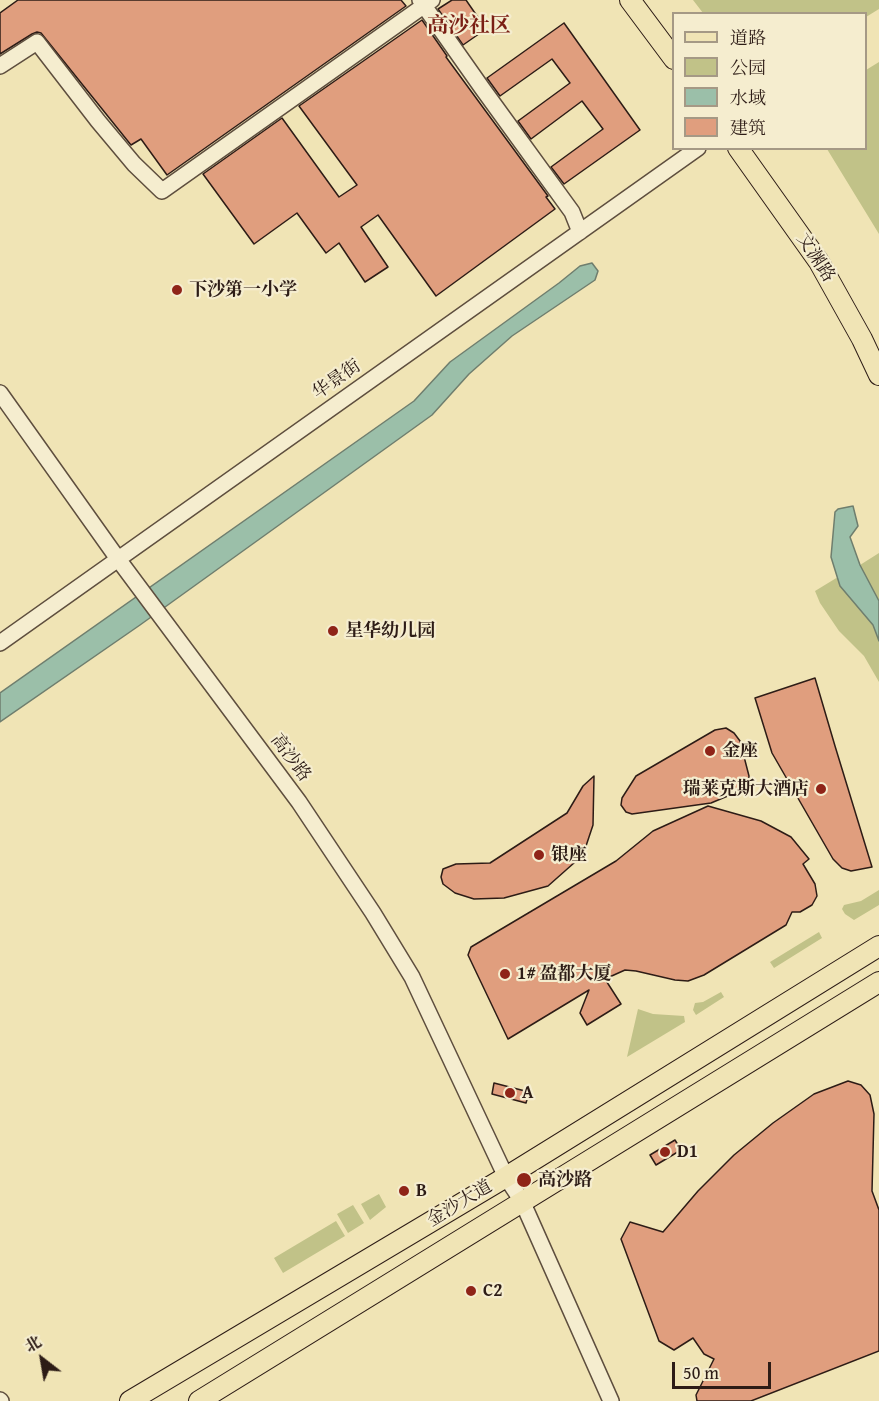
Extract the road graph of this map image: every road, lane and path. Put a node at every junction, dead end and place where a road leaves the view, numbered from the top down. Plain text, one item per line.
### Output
1 (630, 0) edge
2 (426, 2) edge
3 (672, 56) edge
4 (0, 66) edge
5 (695, 150) edge
6 (739, 150) edge
7 (580, 232) junction
8 (879, 375) edge
9 (0, 393) edge
10 (118, 559) junction
11 (0, 644) edge
12 (879, 946) edge
13 (879, 982) edge
14 (507, 1177) junction
15 (522, 1201) junction
16 (130, 1401) edge
17 (199, 1401) edge
18 (611, 1401) edge

1 - 3 main road
2 - 4 street
2 - 7 street
5 - 7 street, 华景街
6 - 8 main road, 文渊路
7 - 10 street, 华景街
9 - 10 street, 高沙路
10 - 11 street, 华景街
10 - 14 street, 高沙路
12 - 14 main road, 金沙大道
13 - 15 main road, 金沙大道
14 - 15 street, 高沙路
14 - 16 main road, 金沙大道
15 - 17 main road, 金沙大道
15 - 18 street, 高沙路

